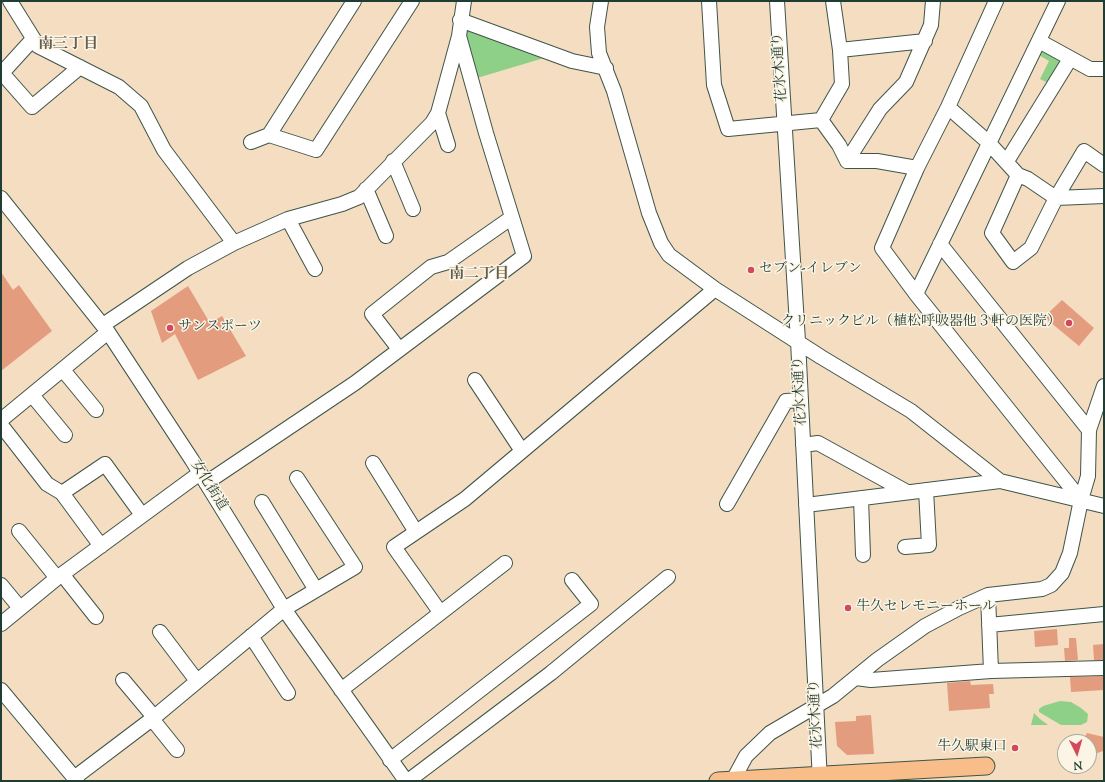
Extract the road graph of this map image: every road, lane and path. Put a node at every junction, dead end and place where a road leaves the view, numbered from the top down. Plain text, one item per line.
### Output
1 (10, 1) edge
2 (354, 1) edge
3 (412, 1) edge
4 (464, 1) edge
5 (600, 1) edge
6 (709, 1) edge
7 (777, 1) edge
8 (833, 1) edge
9 (933, 1) edge
10 (995, 1) edge
11 (1058, 1) edge
12 (460, 20) junction
13 (459, 36) junction
14 (33, 39) junction
15 (925, 41) junction
16 (1039, 41) junction
17 (840, 50) junction
18 (1070, 59) junction
19 (80, 67) junction
20 (606, 68) junction
21 (1104, 69) edge
22 (948, 107) junction
23 (438, 113) junction
24 (821, 120) junction
25 (785, 124) junction
26 (269, 135) junction
27 (251, 142) dead end
28 (988, 142) junction
29 (448, 145) dead end
30 (393, 161) junction
31 (847, 161) junction
32 (1007, 162) junction
33 (1104, 165) edge
34 (917, 168) junction
35 (1018, 175) junction
36 (366, 189) junction
37 (1104, 196) edge
38 (1, 198) edge
39 (1056, 198) junction
40 (413, 209) dead end
41 (511, 218) junction
42 (288, 219) junction
43 (386, 236) dead end
44 (234, 243) junction
45 (940, 244) junction
46 (315, 269) dead end
47 (715, 289) junction
48 (916, 294) junction
49 (106, 328) junction
50 (798, 341) junction
51 (399, 350) junction
52 (63, 370) junction
53 (476, 380) dead end
54 (1104, 386) edge
55 (32, 395) junction
56 (801, 400) junction
57 (96, 410) dead end
58 (1, 420) edge
59 (1, 425) edge
60 (1089, 430) junction
61 (65, 435) dead end
62 (803, 445) junction
63 (522, 451) junction
64 (373, 463) dead end
65 (203, 478) junction
66 (297, 478) dead end
67 (1000, 481) junction
68 (926, 490) junction
69 (907, 492) junction
70 (62, 494) junction
71 (861, 498) junction
72 (1081, 500) junction
73 (262, 502) dead end
74 (727, 504) dead end
75 (806, 505) junction
76 (1104, 506) edge
77 (142, 515) junction
78 (19, 531) dead end
79 (416, 532) junction
80 (101, 546) junction
81 (905, 547) dead end
82 (863, 555) dead end
83 (504, 563) dead end
84 (60, 576) junction
85 (668, 577) dead end
86 (572, 580) dead end
87 (1, 585) edge
88 (316, 590) junction
89 (988, 595) junction
90 (20, 608) junction
91 (284, 609) junction
92 (440, 612) junction
93 (1104, 614) edge
94 (96, 617) dead end
95 (1, 624) edge
96 (989, 625) junction
97 (160, 632) dead end
98 (251, 636) junction
99 (1104, 668) edge
100 (991, 671) junction
101 (856, 678) junction
102 (123, 680) dead end
103 (197, 681) junction
104 (1, 690) edge
105 (341, 690) junction
106 (288, 693) dead end
107 (817, 705) junction
108 (153, 718) junction
109 (177, 750) dead end
110 (390, 760) junction
111 (986, 766) dead end
112 (820, 778) edge
113 (75, 779) edge
114 (756, 780) edge
115 (407, 781) edge
116 (725, 781) edge

1 - 14 street
2 - 26 street
3 - 26 street
4 - 12 street
5 - 20 street
6 - 25 street
7 - 25 street, 花水木通り
8 - 17 street
9 - 15 street
10 - 22 street
11 - 16 street
12 - 13 street
12 - 20 street
13 - 23 street
13 - 41 street
14 - 19 street
14 - 19 street
15 - 17 street
15 - 31 street
16 - 18 street
16 - 28 street
17 - 24 street
18 - 21 street
18 - 32 street
19 - 44 street
20 - 47 street
22 - 28 street
22 - 34 street
23 - 29 street
23 - 30 street
24 - 25 street
24 - 31 street
25 - 50 street, 花水木通り
26 - 27 street
28 - 32 street
28 - 45 street
30 - 36 street
30 - 40 street
31 - 34 street
32 - 35 street
33 - 39 street
34 - 48 street
35 - 39 street
35 - 39 street
36 - 42 street
36 - 43 street
37 - 39 street
38 - 49 street, 女化街道
41 - 51 street
41 - 51 street
42 - 44 street
42 - 46 street
44 - 49 street
45 - 48 street
45 - 60 street
47 - 50 street
47 - 63 street
48 - 72 street
49 - 52 street
49 - 65 street, 女化街道
50 - 56 street, 花水木通り
50 - 67 street
51 - 65 street
52 - 55 street
52 - 57 street
53 - 63 street
54 - 60 street
55 - 58 street
55 - 61 street
56 - 62 street, 花水木通り
56 - 74 street
59 - 70 street
60 - 72 street
62 - 69 street
62 - 75 street, 花水木通り
63 - 79 street
64 - 79 street
65 - 77 street
65 - 91 street, 女化街道
66 - 88 street
67 - 68 street
67 - 72 street
68 - 69 street
68 - 81 street
69 - 71 street
70 - 77 street
70 - 80 street
71 - 75 street
71 - 82 street
72 - 76 street
72 - 89 street
73 - 88 street
75 - 107 street, 花水木通り
77 - 80 street
78 - 84 street
79 - 92 street
80 - 84 street
83 - 92 street
84 - 90 street
84 - 94 street
85 - 115 street
86 - 110 street
87 - 90 street
88 - 91 street
89 - 96 street
89 - 101 street
90 - 95 street
91 - 98 street
91 - 105 street, 女化街道
92 - 105 street
93 - 96 street
96 - 100 street
97 - 103 street
98 - 103 street
98 - 106 street
99 - 100 street
100 - 101 street
101 - 107 street
102 - 108 street
103 - 108 street
104 - 113 street
105 - 110 street, 女化街道
107 - 112 street, 花水木通り
107 - 116 street
108 - 109 street
108 - 113 street
110 - 115 street, 女化街道
111 - 112 main road
112 - 114 main road
114 - 116 main road

